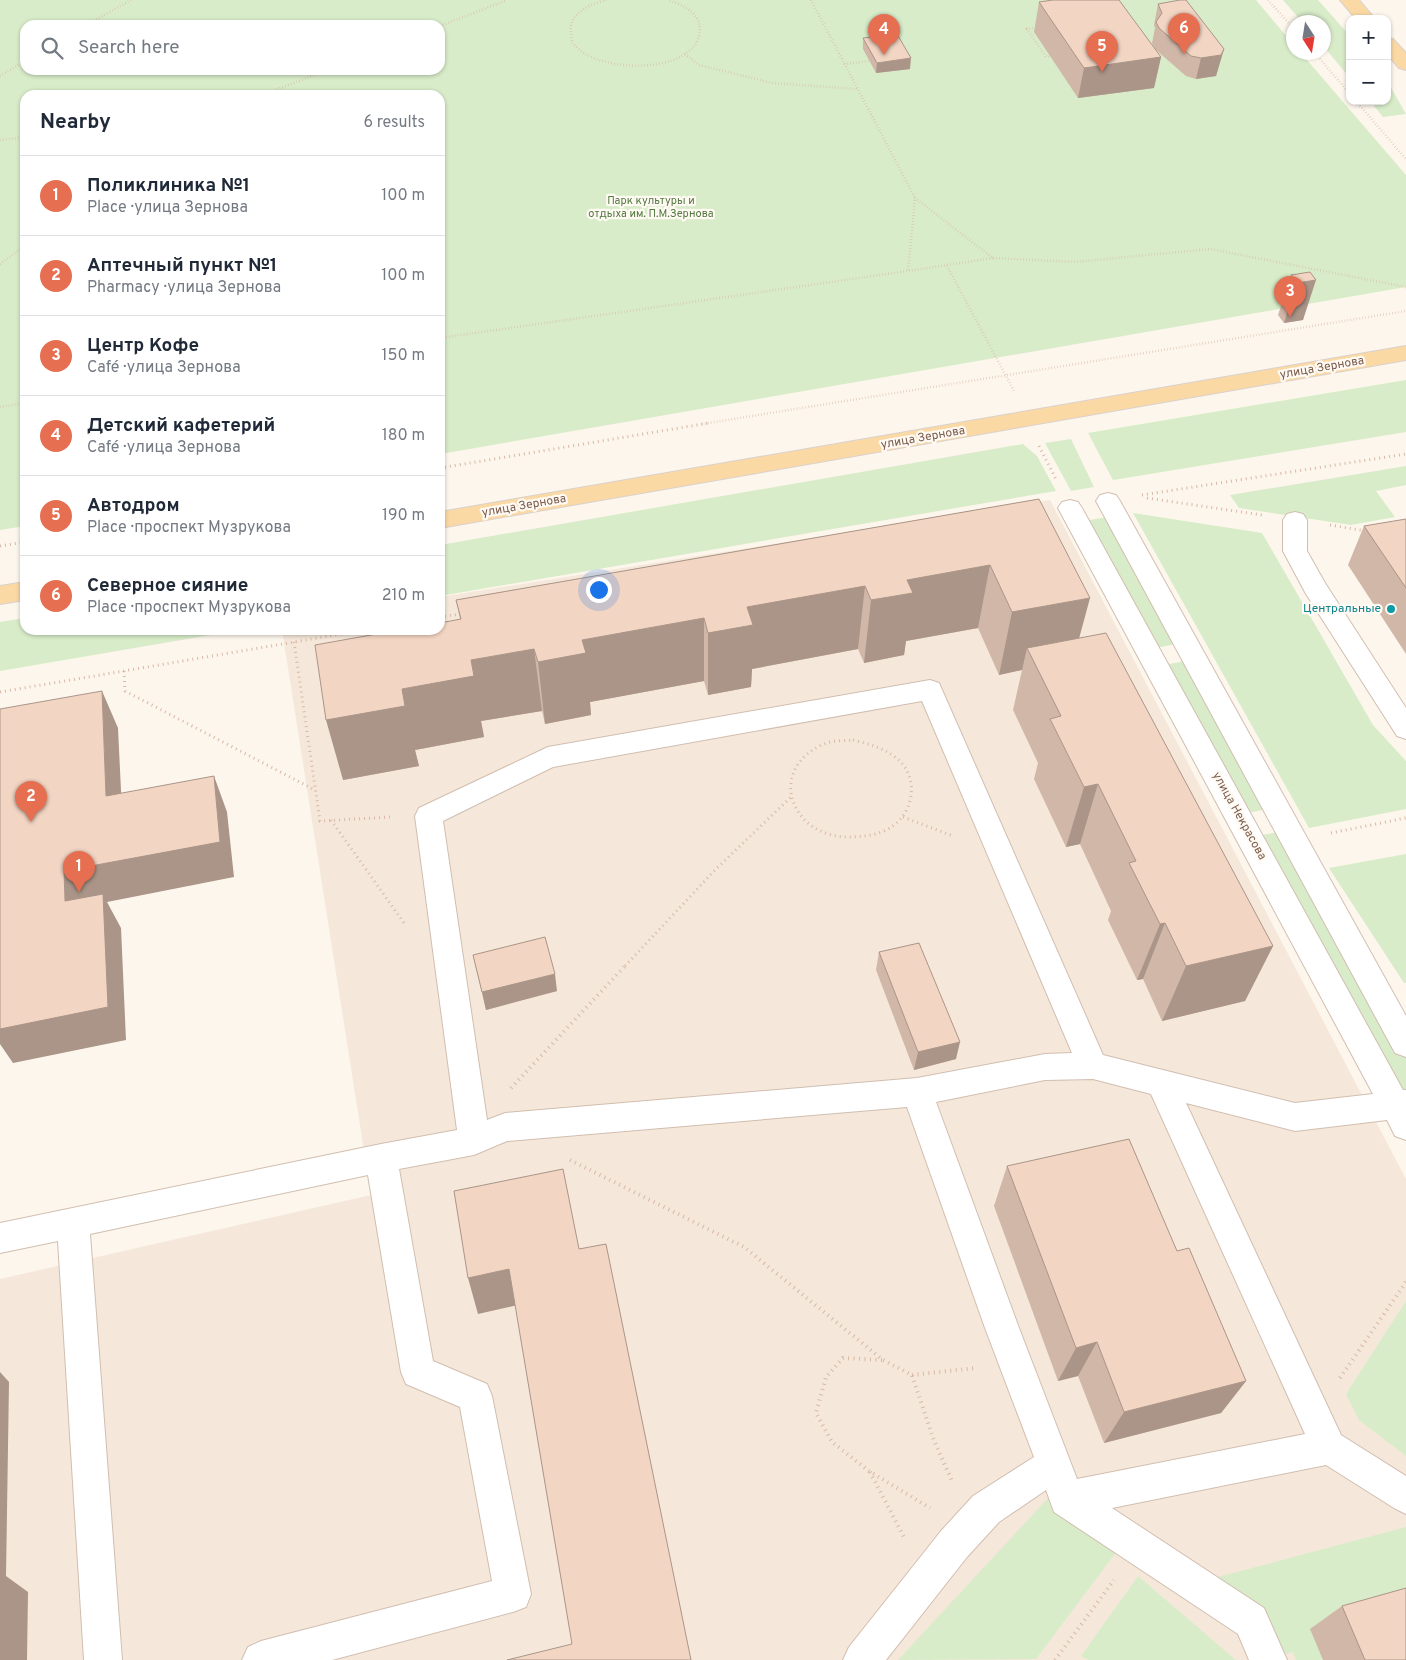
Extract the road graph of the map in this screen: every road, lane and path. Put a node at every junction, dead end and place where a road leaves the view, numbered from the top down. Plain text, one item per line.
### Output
1 (131, 0) edge
2 (507, 0) edge
3 (606, 0) edge
4 (668, 0) edge
5 (810, 0) edge
6 (1268, 0) edge
7 (1349, 0) edge
8 (1362, 15) edge
9 (95, 20) edge
10 (1286, 20) edge
11 (445, 24) edge
12 (1045, 26) edge
13 (1391, 47) edge
14 (685, 54) junction
15 (1050, 56) dead end
16 (1321, 60) edge
17 (869, 61) edge
18 (20, 64) edge
19 (844, 64) junction
20 (1406, 64) edge
21 (314, 75) edge
22 (0, 76) edge
23 (857, 89) junction
24 (1346, 89) edge
25 (276, 90) edge
26 (1359, 105) edge
27 (20, 138) edge
28 (0, 140) edge
29 (1406, 159) edge
30 (915, 198) junction
31 (20, 250) edge
32 (993, 258) junction
33 (0, 264) edge
34 (946, 266) junction
35 (908, 271) junction
36 (1406, 287) edge
37 (1406, 311) edge
38 (445, 337) edge
39 (1406, 353) edge
40 (1008, 376) junction
41 (20, 404) edge
42 (0, 407) edge
43 (1406, 454) edge
44 (445, 467) edge
45 (1108, 501) dead end
46 (1070, 508) dead end
47 (445, 519) edge
48 (1295, 520) junction
49 (1373, 532) edge
50 (20, 543) edge
51 (0, 546) edge
52 (20, 592) edge
53 (0, 595) edge
54 (470, 612) edge
55 (445, 616) edge
56 (335, 635) edge
57 (294, 642) junction
58 (124, 671) junction
59 (0, 692) edge
60 (1406, 729) edge
61 (315, 790) junction
62 (791, 796) junction
63 (429, 816) junction
64 (1406, 818) edge
65 (331, 820) junction
66 (1296, 840) junction
67 (408, 928) dead end
68 (1406, 1044) edge
69 (1093, 1066) junction
70 (1161, 1083) junction
71 (917, 1092) junction
72 (1403, 1112) edge
73 (471, 1127) junction
74 (381, 1158) junction
75 (567, 1158) dead end
76 (73, 1223) junction
77 (0, 1238) edge
78 (1406, 1282) edge
79 (883, 1360) junction
80 (1016, 1363) junction
81 (912, 1375) junction
82 (1315, 1416) junction
83 (1329, 1448) junction
84 (1054, 1464) junction
85 (869, 1471) junction
86 (1406, 1496) edge
87 (1068, 1499) junction
88 (977, 1520) junction
89 (1139, 1546) junction
90 (926, 1578) junction
91 (103, 1660) edge
92 (262, 1660) edge
93 (862, 1660) edge
94 (1055, 1660) edge
95 (1268, 1660) edge

1 - 9 path
2 - 11 path
3 - 14 path
4 - 14 path
5 - 19 path
6 - 10 path
7 - 8 main road
12 - 15 path
13 - 20 main road
14 - 23 path
16 - 24 path
17 - 19 path
18 - 22 path
19 - 23 path
21 - 25 path
23 - 30 path
26 - 29 path
27 - 28 path
30 - 32 path
30 - 35 path
31 - 33 path
32 - 34 path
32 - 36 path
34 - 35 path
34 - 40 path
35 - 38 path
37 - 40 path
39 - 47 main road, улица Зернова
40 - 44 path
41 - 42 path
43 - 48 path
45 - 66 street
46 - 72 street, улица Некрасова
48 - 49 path
48 - 60 street
50 - 51 path
52 - 53 main road
54 - 55 path
56 - 57 path
57 - 58 path
57 - 61 path
58 - 59 path
58 - 61 path
61 - 65 path
62 - 62 path
62 - 73 path
63 - 65 path
63 - 69 street
63 - 73 street
64 - 66 path
65 - 67 path
66 - 68 street
69 - 70 street
69 - 71 street
70 - 72 street
70 - 82 street
71 - 73 street
71 - 80 street
73 - 74 street
74 - 76 street
74 - 92 street
75 - 79 path
76 - 77 street
76 - 91 street
78 - 82 path
79 - 81 path
79 - 85 path
80 - 81 path
80 - 84 street
81 - 88 path
82 - 83 street
83 - 86 street
83 - 87 street
84 - 87 street
84 - 88 street
85 - 88 path
85 - 90 path
87 - 89 street
88 - 90 street
89 - 94 path
89 - 95 street
90 - 93 street

